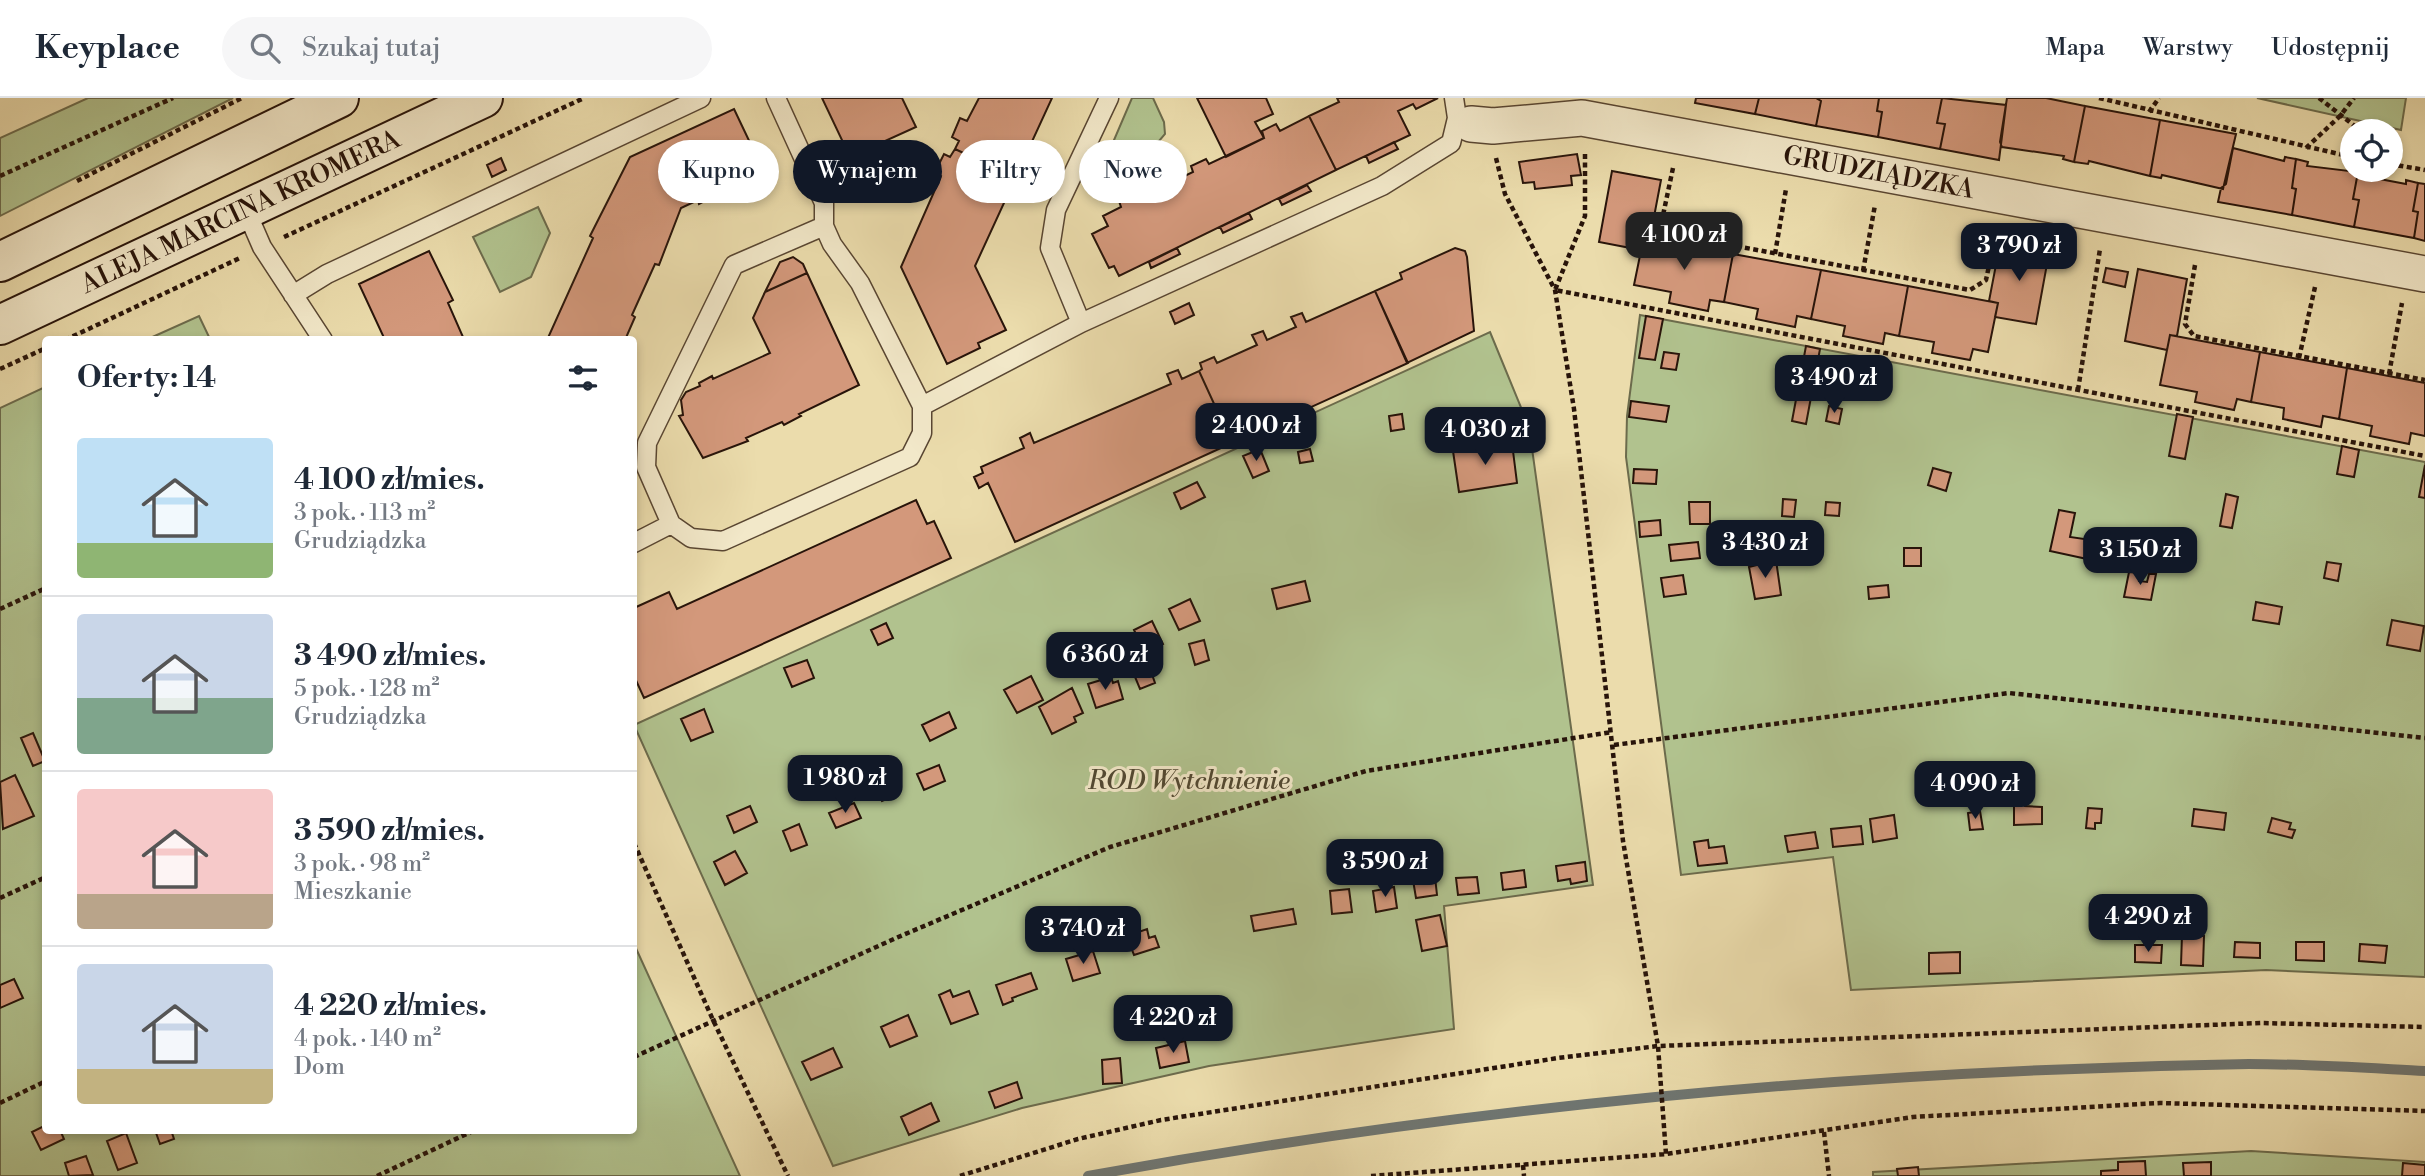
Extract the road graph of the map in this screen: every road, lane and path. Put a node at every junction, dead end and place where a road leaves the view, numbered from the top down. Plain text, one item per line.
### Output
1 (173, 98) edge
2 (242, 98) edge
3 (339, 98) edge
4 (483, 98) edge
5 (584, 98) edge
6 (701, 98) edge
7 (776, 98) edge
8 (1108, 98) edge
9 (2099, 98) edge
10 (2159, 98) edge
11 (2319, 98) edge
12 (2354, 98) edge
13 (1581, 108) edge
14 (2149, 112) junction
15 (2340, 116) junction
16 (1469, 117) edge
17 (2344, 119) edge
18 (2306, 148) junction
19 (2340, 155) edge
20 (1673, 163) dead end
21 (2403, 166) edge
22 (2425, 170) edge
23 (0, 176) edge
24 (74, 183) dead end
25 (1787, 185) dead end
26 (1876, 201) dead end
27 (245, 208) junction
28 (2106, 215) junction
29 (1998, 224) dead end
30 (824, 226) junction
31 (262, 247) junction
32 (1775, 254) junction
33 (2195, 261) dead end
34 (0, 262) edge
35 (1863, 271) junction
36 (2316, 283) dead end
37 (2414, 286) edge
38 (1555, 290) junction
39 (293, 295) junction
40 (1081, 323) junction
41 (0, 325) edge
42 (73, 336) edge
43 (320, 336) edge
44 (42, 350) edge
45 (2299, 358) junction
46 (0, 369) edge
47 (2389, 374) junction
48 (2425, 380) edge
49 (2078, 390) junction
50 (922, 406) junction
51 (2425, 456) edge
52 (671, 524) junction
53 (637, 541) edge
54 (42, 591) edge
55 (0, 609) edge
56 (1612, 732) junction
57 (2425, 738) edge
58 (1614, 745) junction
59 (637, 849) edge
60 (42, 879) edge
61 (0, 898) edge
62 (713, 1020) junction
63 (2425, 1027) edge
64 (1658, 1046) junction
65 (637, 1056) edge
66 (42, 1083) edge
67 (0, 1103) edge
68 (2425, 1111) edge
69 (1824, 1132) junction
70 (466, 1134) edge
71 (1666, 1154) junction
72 (1523, 1165) junction
73 (377, 1176) edge
74 (788, 1176) edge
75 (960, 1176) edge
76 (1371, 1176) edge
77 (1524, 1176) edge
78 (1829, 1176) edge

1 - 23 path
2 - 24 path
3 - 34 main road
4 - 27 main road, ALEJA MARCINA KROMERA
5 - 31 path
6 - 39 lane
7 - 30 lane
8 - 40 lane
9 - 14 path
10 - 14 path
11 - 15 path
12 - 15 path
13 - 16 street, GRUDZIĄDZKA
13 - 28 street, GRUDZIĄDZKA
13 - 38 path
14 - 18 path
15 - 17 path
15 - 18 path
16 - 38 path
16 - 40 lane
18 - 19 path
20 - 32 path
21 - 22 path
25 - 32 path
26 - 35 path
27 - 31 lane
27 - 41 main road, ALEJA MARCINA KROMERA
28 - 37 street, GRUDZIĄDZKA
28 - 49 path
29 - 35 path
30 - 50 lane
30 - 52 lane
31 - 39 lane
31 - 42 path
32 - 35 path
33 - 45 path
36 - 45 path
37 - 47 path
38 - 49 path
38 - 56 path
39 - 43 lane
40 - 50 lane
44 - 46 path
45 - 47 path
47 - 48 path
49 - 51 path
50 - 52 lane
52 - 53 lane
54 - 55 path
56 - 58 path
56 - 62 path
57 - 58 path
58 - 64 path
59 - 62 path
60 - 61 path
62 - 65 path
62 - 74 path
63 - 64 path
64 - 71 path
64 - 75 path
66 - 67 path
68 - 69 path
69 - 71 path
69 - 78 path
70 - 73 path
71 - 72 path
72 - 76 path
72 - 77 path

